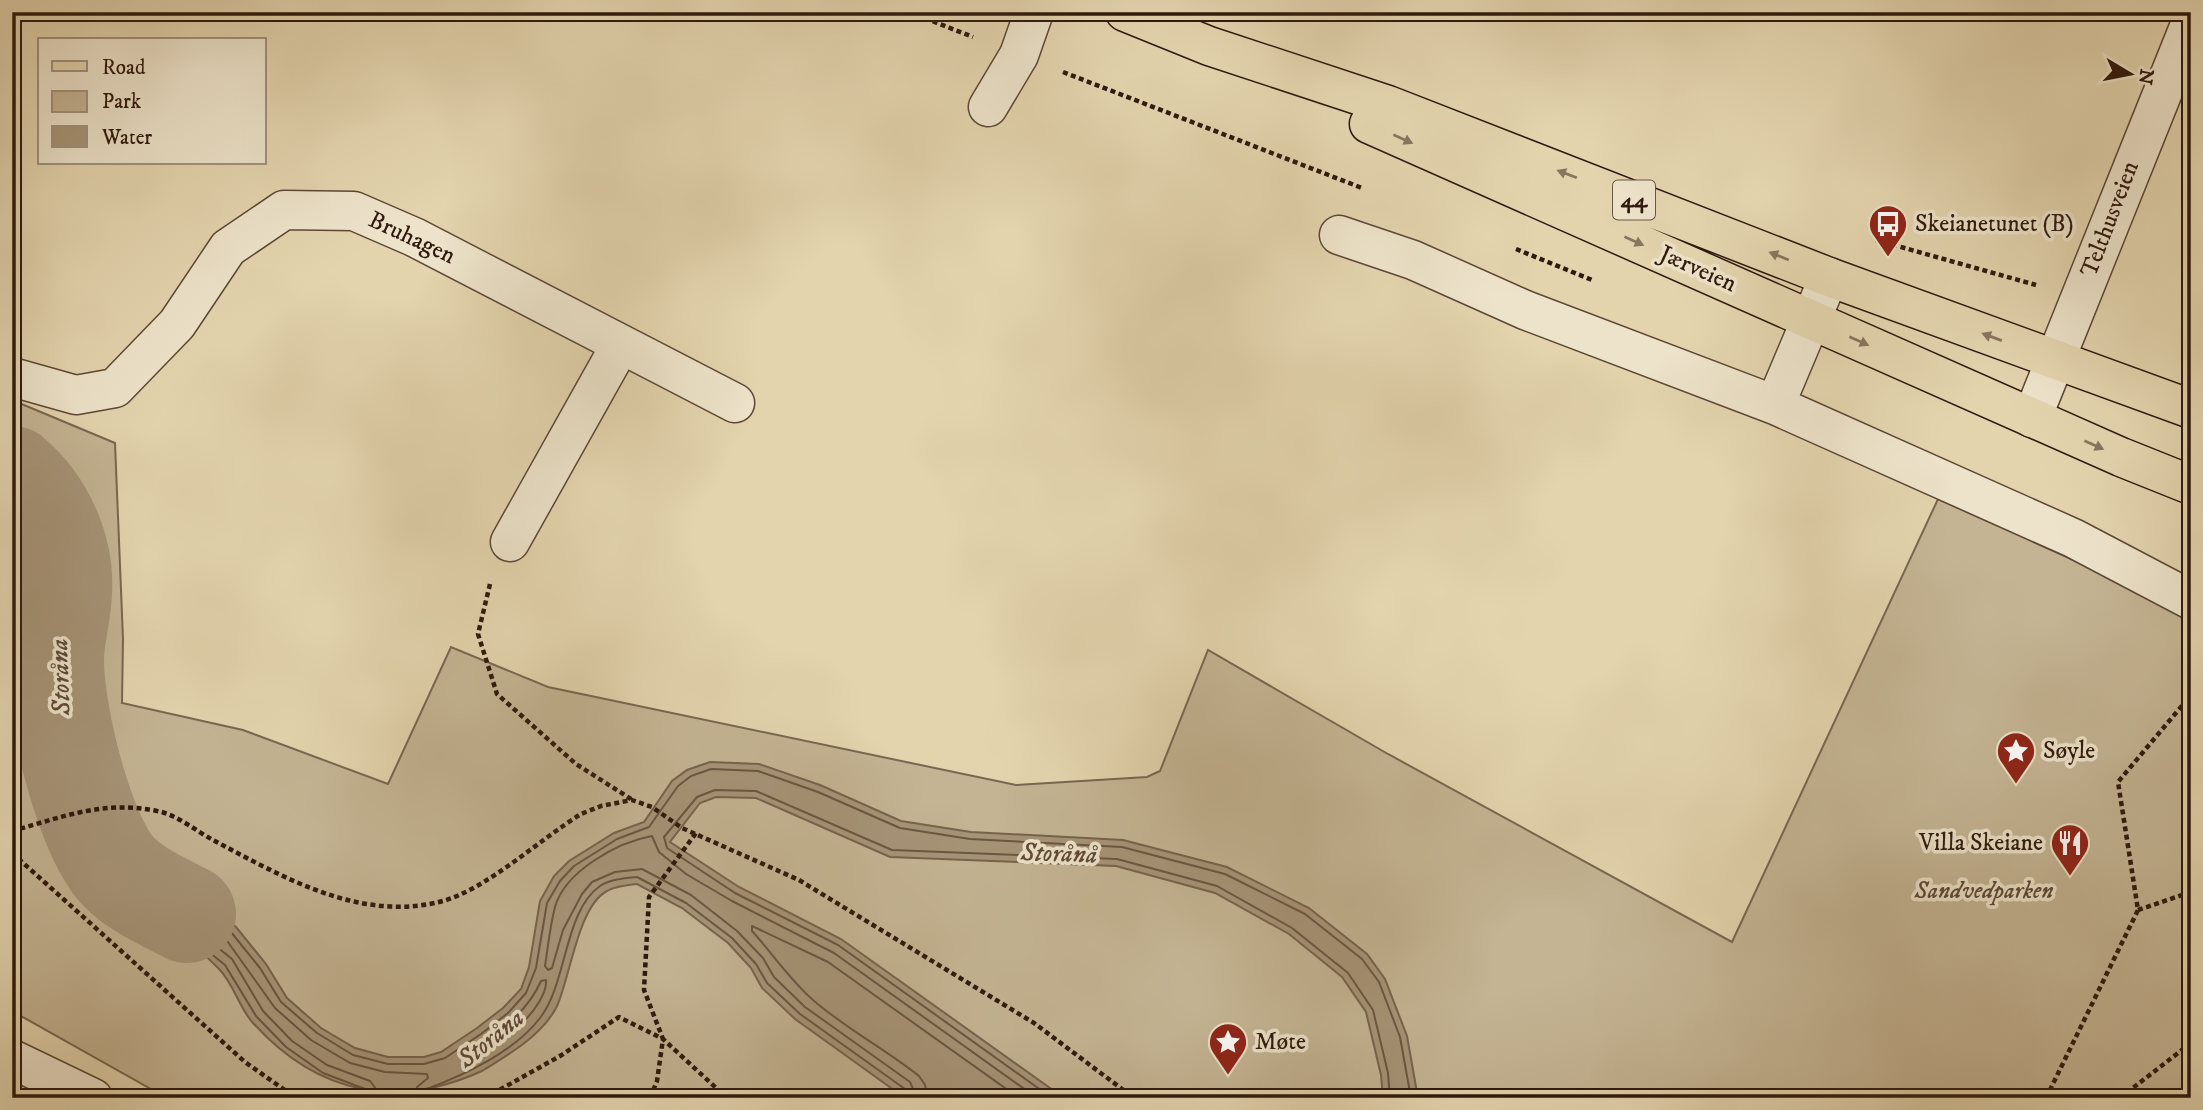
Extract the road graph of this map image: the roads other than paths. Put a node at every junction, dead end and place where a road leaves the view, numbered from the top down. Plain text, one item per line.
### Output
1 (1034, 12) edge
2 (1125, 12) edge
3 (2191, 22) edge
4 (1209, 46) junction
5 (988, 107) dead end
6 (1339, 235) dead end
7 (1829, 277) junction
8 (1811, 319) junction
9 (621, 344) junction
10 (2056, 360) junction
11 (12, 377) edge
12 (735, 403) dead end
13 (1775, 405) junction
14 (2191, 409) edge
15 (2032, 418) junction
16 (2191, 485) edge
17 (510, 542) road end
18 (2191, 600) edge
19 (13, 1059) edge
20 (93, 1098) edge

1 - 5 street
2 - 4 main road, Jærveien / 44
3 - 10 street, Telthusveien
7 -> 4 main road, Jærveien / 44
4 -> 8 main road, Jærveien / 44
6 - 13 street
7 - 8 street
10 -> 7 main road, Jærveien / 44
8 - 13 street
8 -> 15 main road, Jærveien / 44
9 - 11 street, Bruhagen
9 - 12 street, Bruhagen
9 - 17 street
10 - 14 main road, Jærveien / 44
10 - 15 street, Telthusveien
13 - 18 street
15 -> 16 main road, Jærveien / 44
19 - 20 street

